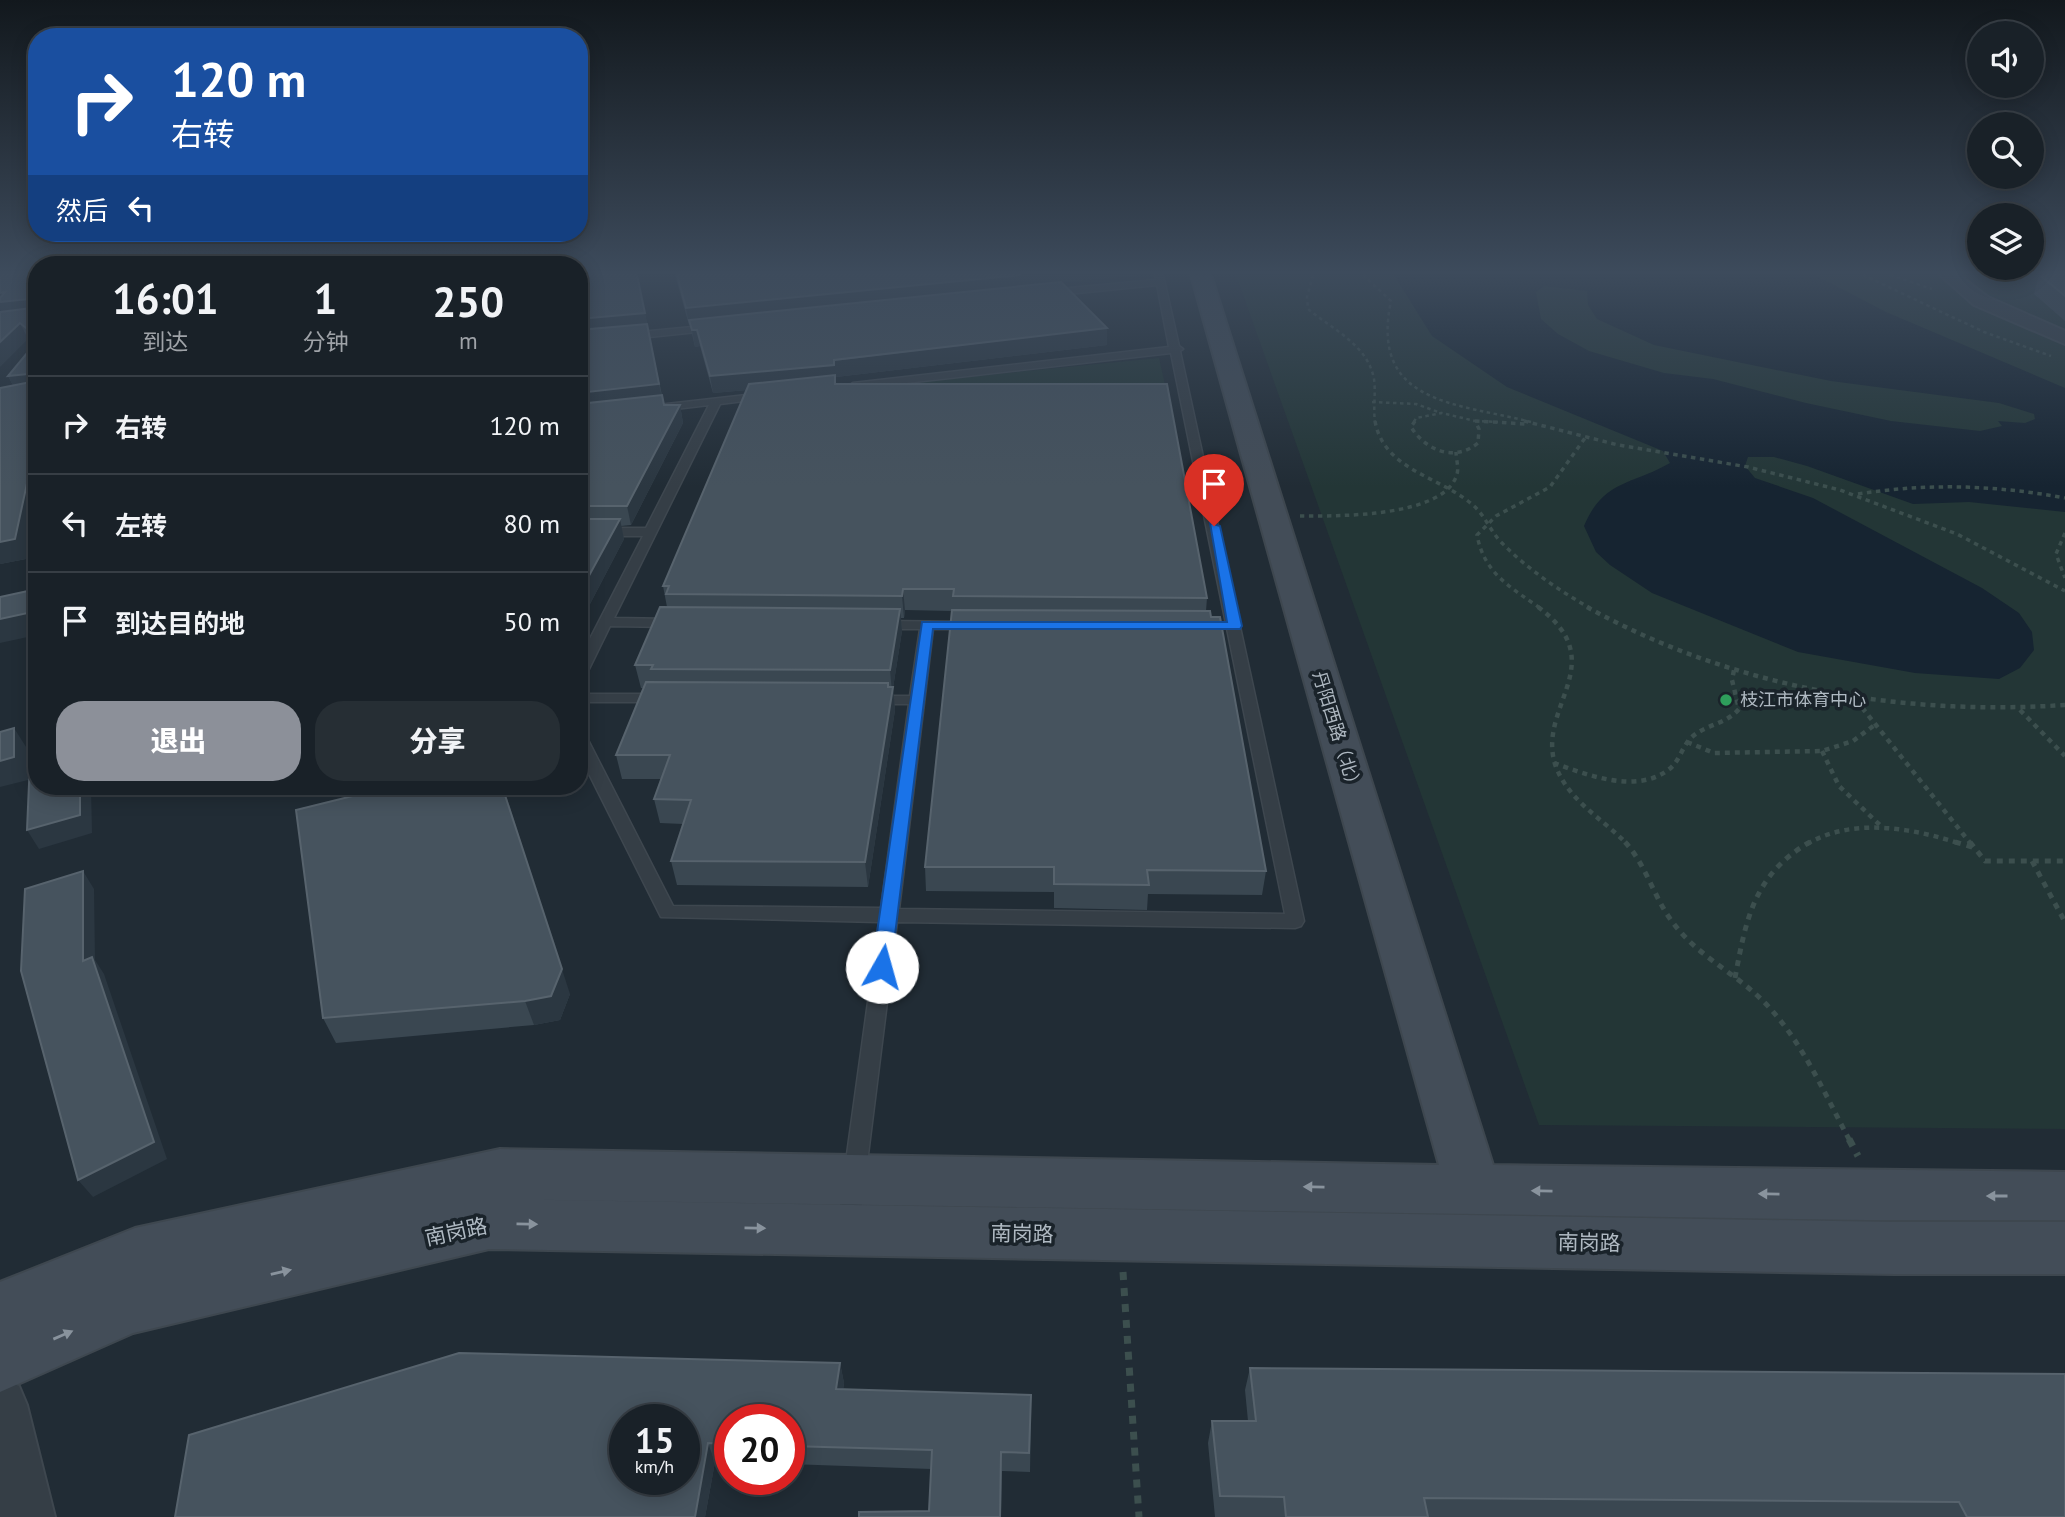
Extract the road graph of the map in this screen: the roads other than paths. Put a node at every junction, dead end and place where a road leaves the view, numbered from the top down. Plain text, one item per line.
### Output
1 (1177, 346) edge
2 (1222, 346) edge
3 (1178, 349) junction
4 (838, 388) edge
5 (783, 394) edge
6 (716, 401) junction
7 (647, 409) edge
8 (588, 531) edge
9 (650, 532) junction
10 (606, 622) junction
11 (690, 623) edge
12 (871, 625) edge
13 (927, 625) junction
14 (980, 625) edge
15 (588, 657) edge
16 (588, 698) edge
17 (674, 698) edge
18 (863, 700) edge
19 (917, 700) junction
20 (588, 756) edge
21 (888, 915) junction
22 (1473, 1189) junction
23 (2065, 1196) edge
24 (851, 1204) junction
25 (2065, 1248) edge
26 (0, 1310) edge
27 (0, 1362) edge
28 (0, 1405) edge
29 (26, 1517) edge

1 - 3 lane
2 - 22 main road, 丹阳西路（北）
3 - 4 lane
3 - 21 lane
5 - 6 lane
6 - 7 lane
6 - 9 lane
8 - 9 lane
9 - 10 lane
10 - 11 lane
10 - 15 lane
12 - 13 lane
13 - 14 lane
13 - 19 lane
16 - 17 lane
18 - 19 lane
19 - 21 lane
20 - 21 lane
21 - 24 lane
23 -> 22 main road, 南岗路
22 -> 24 main road, 南岗路
24 - 25 main road, 南岗路
24 - 26 main road, 南岗路
27 -> 24 main road, 南岗路
28 - 29 street

